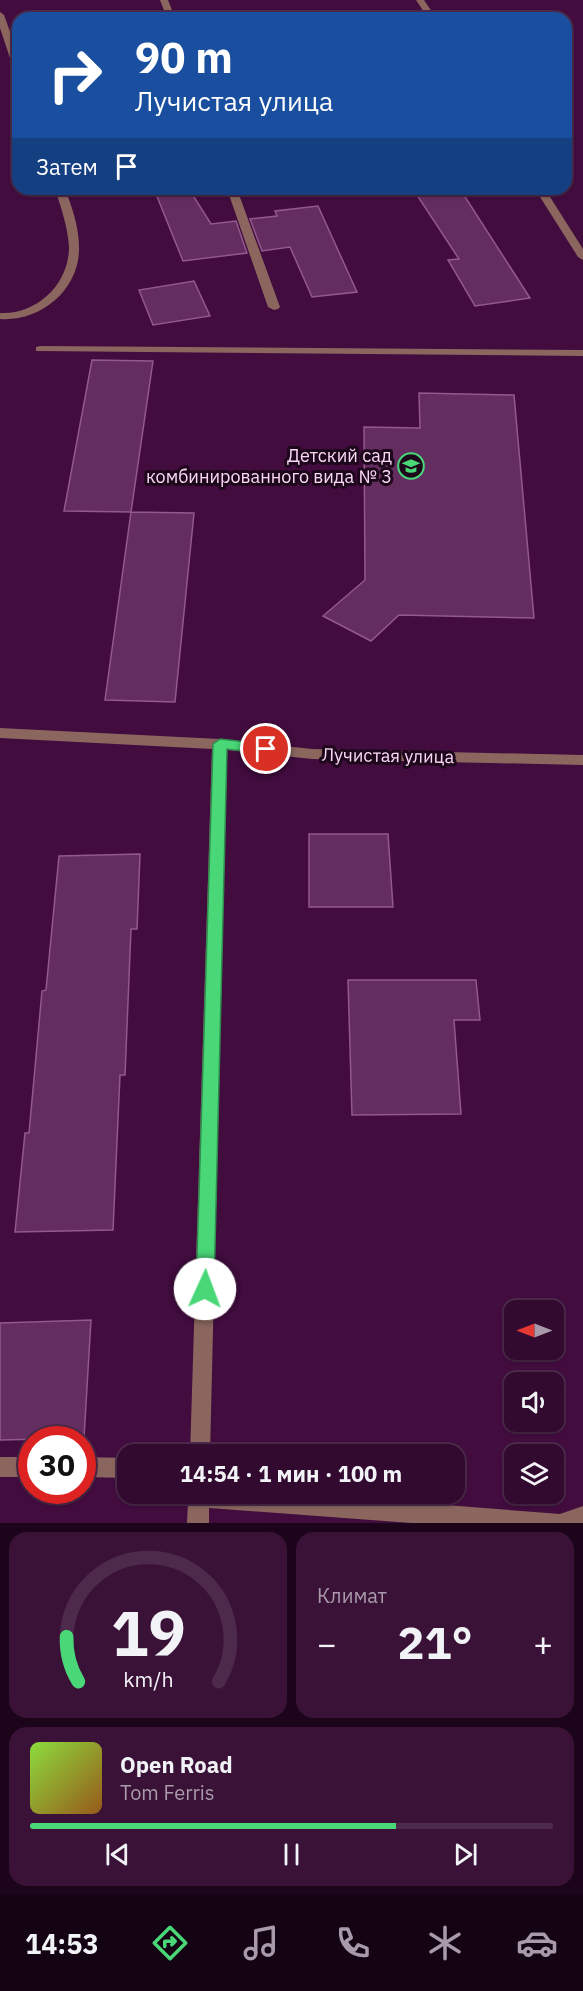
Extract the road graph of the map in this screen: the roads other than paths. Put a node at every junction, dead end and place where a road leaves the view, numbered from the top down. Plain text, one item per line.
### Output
1 (0, 15) edge
2 (12, 50) edge
3 (62, 195) edge
4 (234, 195) edge
5 (544, 195) edge
6 (583, 257) edge
7 (274, 307) dead end
8 (0, 316) edge
9 (40, 349) dead end
10 (583, 353) edge
11 (0, 733) edge
12 (220, 744) junction
13 (583, 760) edge
14 (200, 1444) edge
15 (0, 1467) edge
16 (18, 1467) edge
17 (96, 1467) edge
18 (117, 1468) edge
19 (197, 1504) edge
20 (313, 1504) edge
21 (583, 1517) edge
22 (198, 1523) edge
23 (557, 1523) edge
24 (564, 1523) edge

1 - 2 street
3 - 8 street
4 - 7 street
5 - 6 street
9 - 10 street
11 - 12 street, Лучистая улица
12 - 13 street, Лучистая улица
12 - 14 street
15 - 16 street
17 - 18 street
19 - 22 street
20 - 23 street
21 - 24 street

